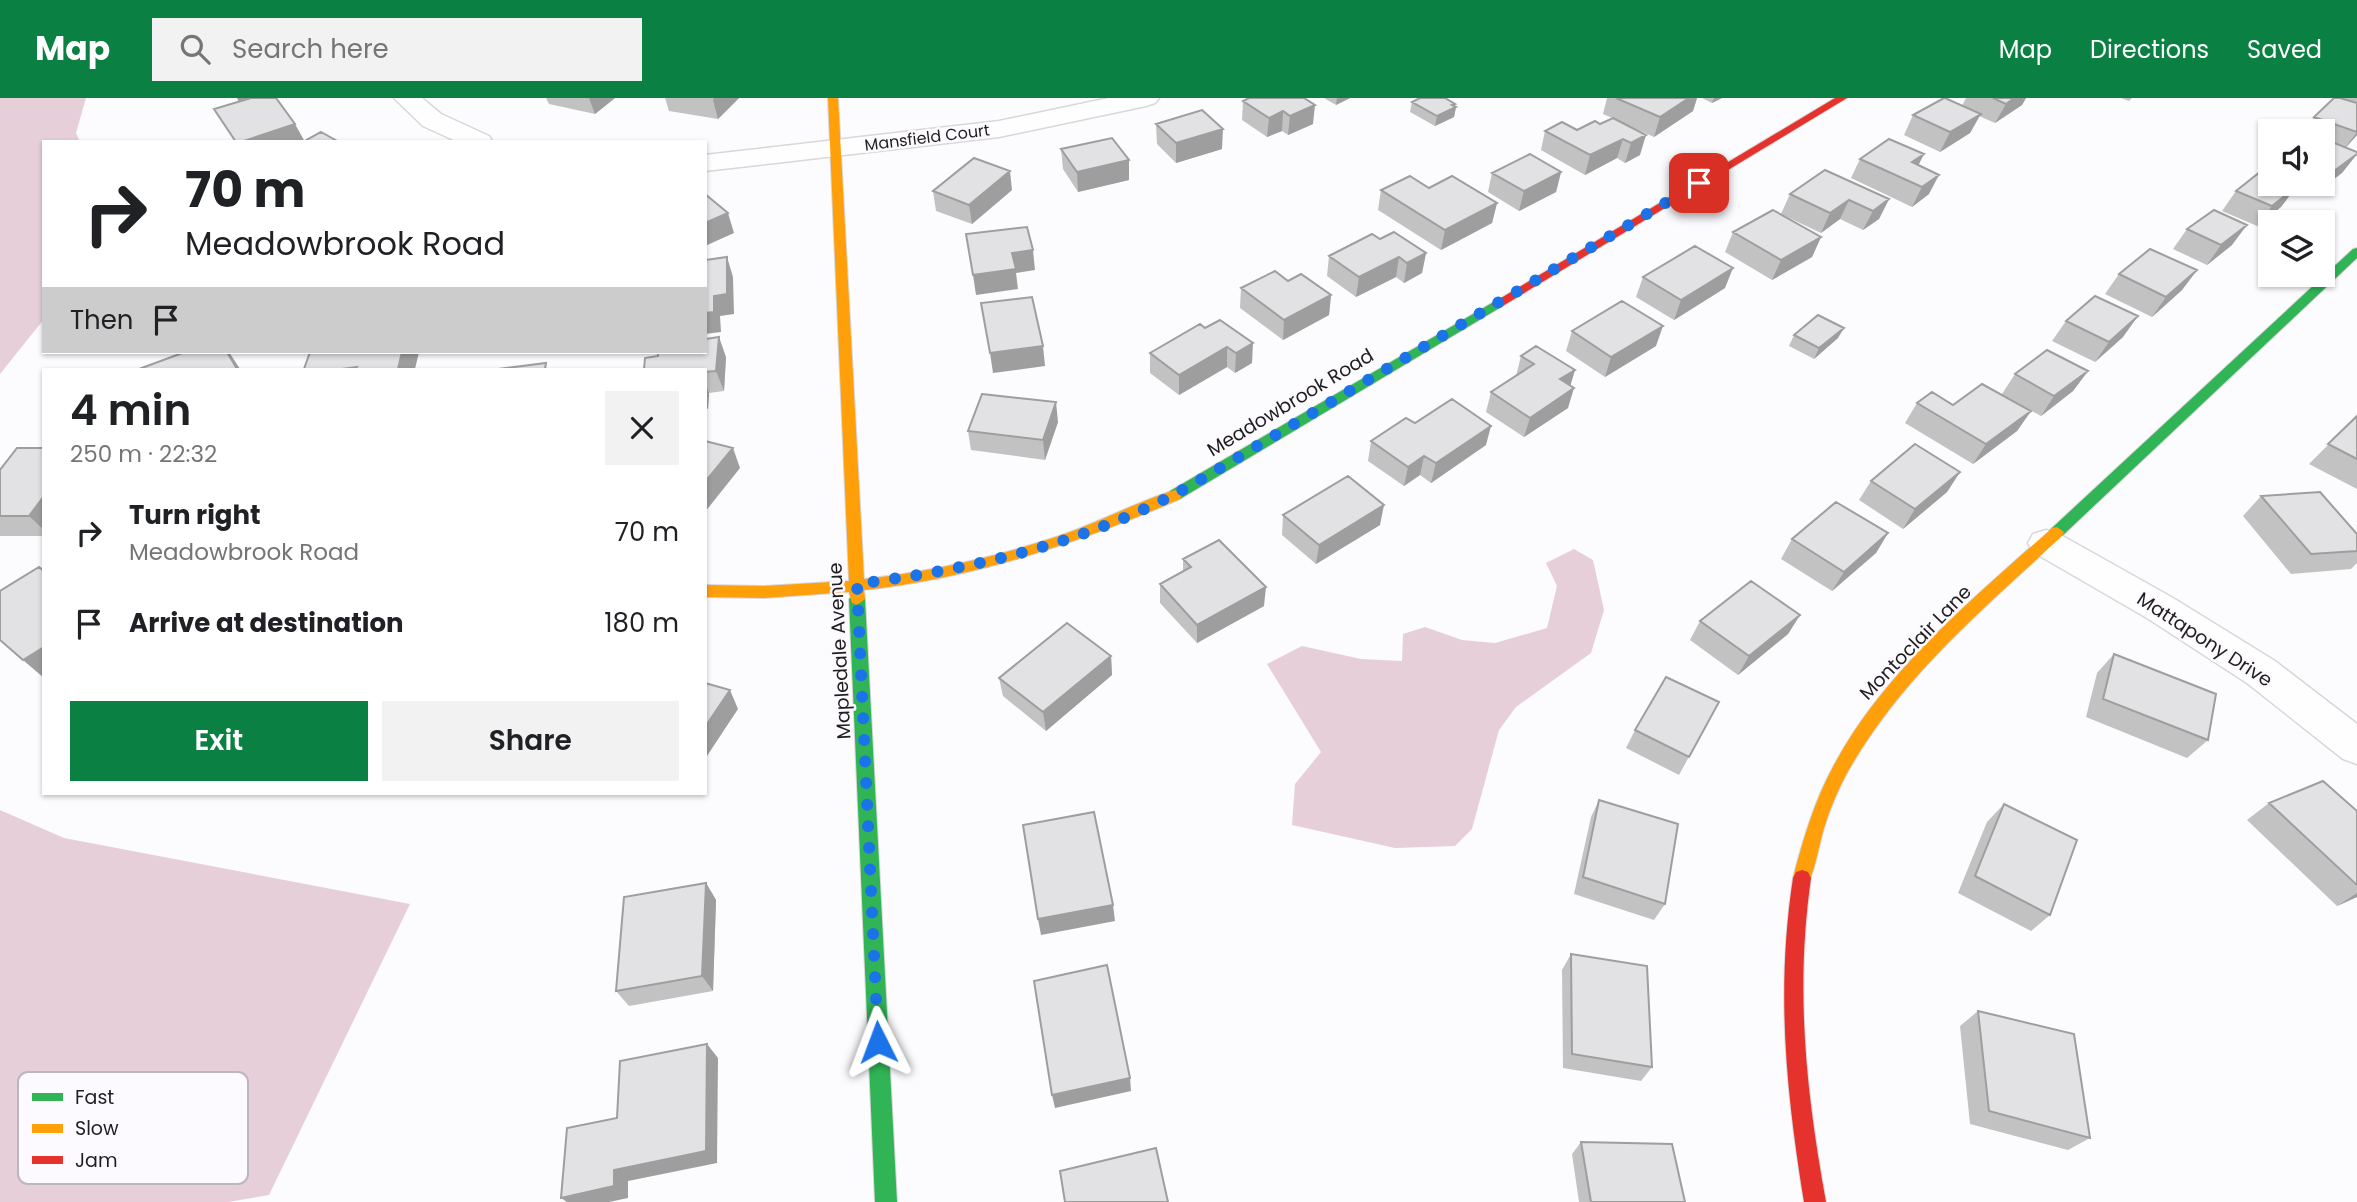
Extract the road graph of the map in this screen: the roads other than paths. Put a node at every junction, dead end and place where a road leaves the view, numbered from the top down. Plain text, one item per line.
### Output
1 (407, 98) edge
2 (832, 98) edge
3 (1146, 98) edge
4 (1842, 98) edge
5 (476, 140) edge
6 (835, 148) junction
7 (707, 163) edge
8 (2357, 252) edge
9 (2046, 543) junction
10 (857, 584) junction
11 (707, 591) edge
12 (2357, 747) edge
13 (886, 1202) edge
14 (1815, 1202) edge

1 - 5 street
2 - 6 street, Mapledale Avenue
3 - 6 street, Mansfield Court
4 - 10 street, Meadowbrook Road
6 - 7 street, Mansfield Court
6 - 10 street, Mapledale Avenue
8 - 9 street, Montoclair Lane
9 - 12 street, Mattapony Drive
9 - 14 street, Montoclair Lane
10 - 11 street, Meadowbrook Road
10 - 13 street, Mapledale Avenue

